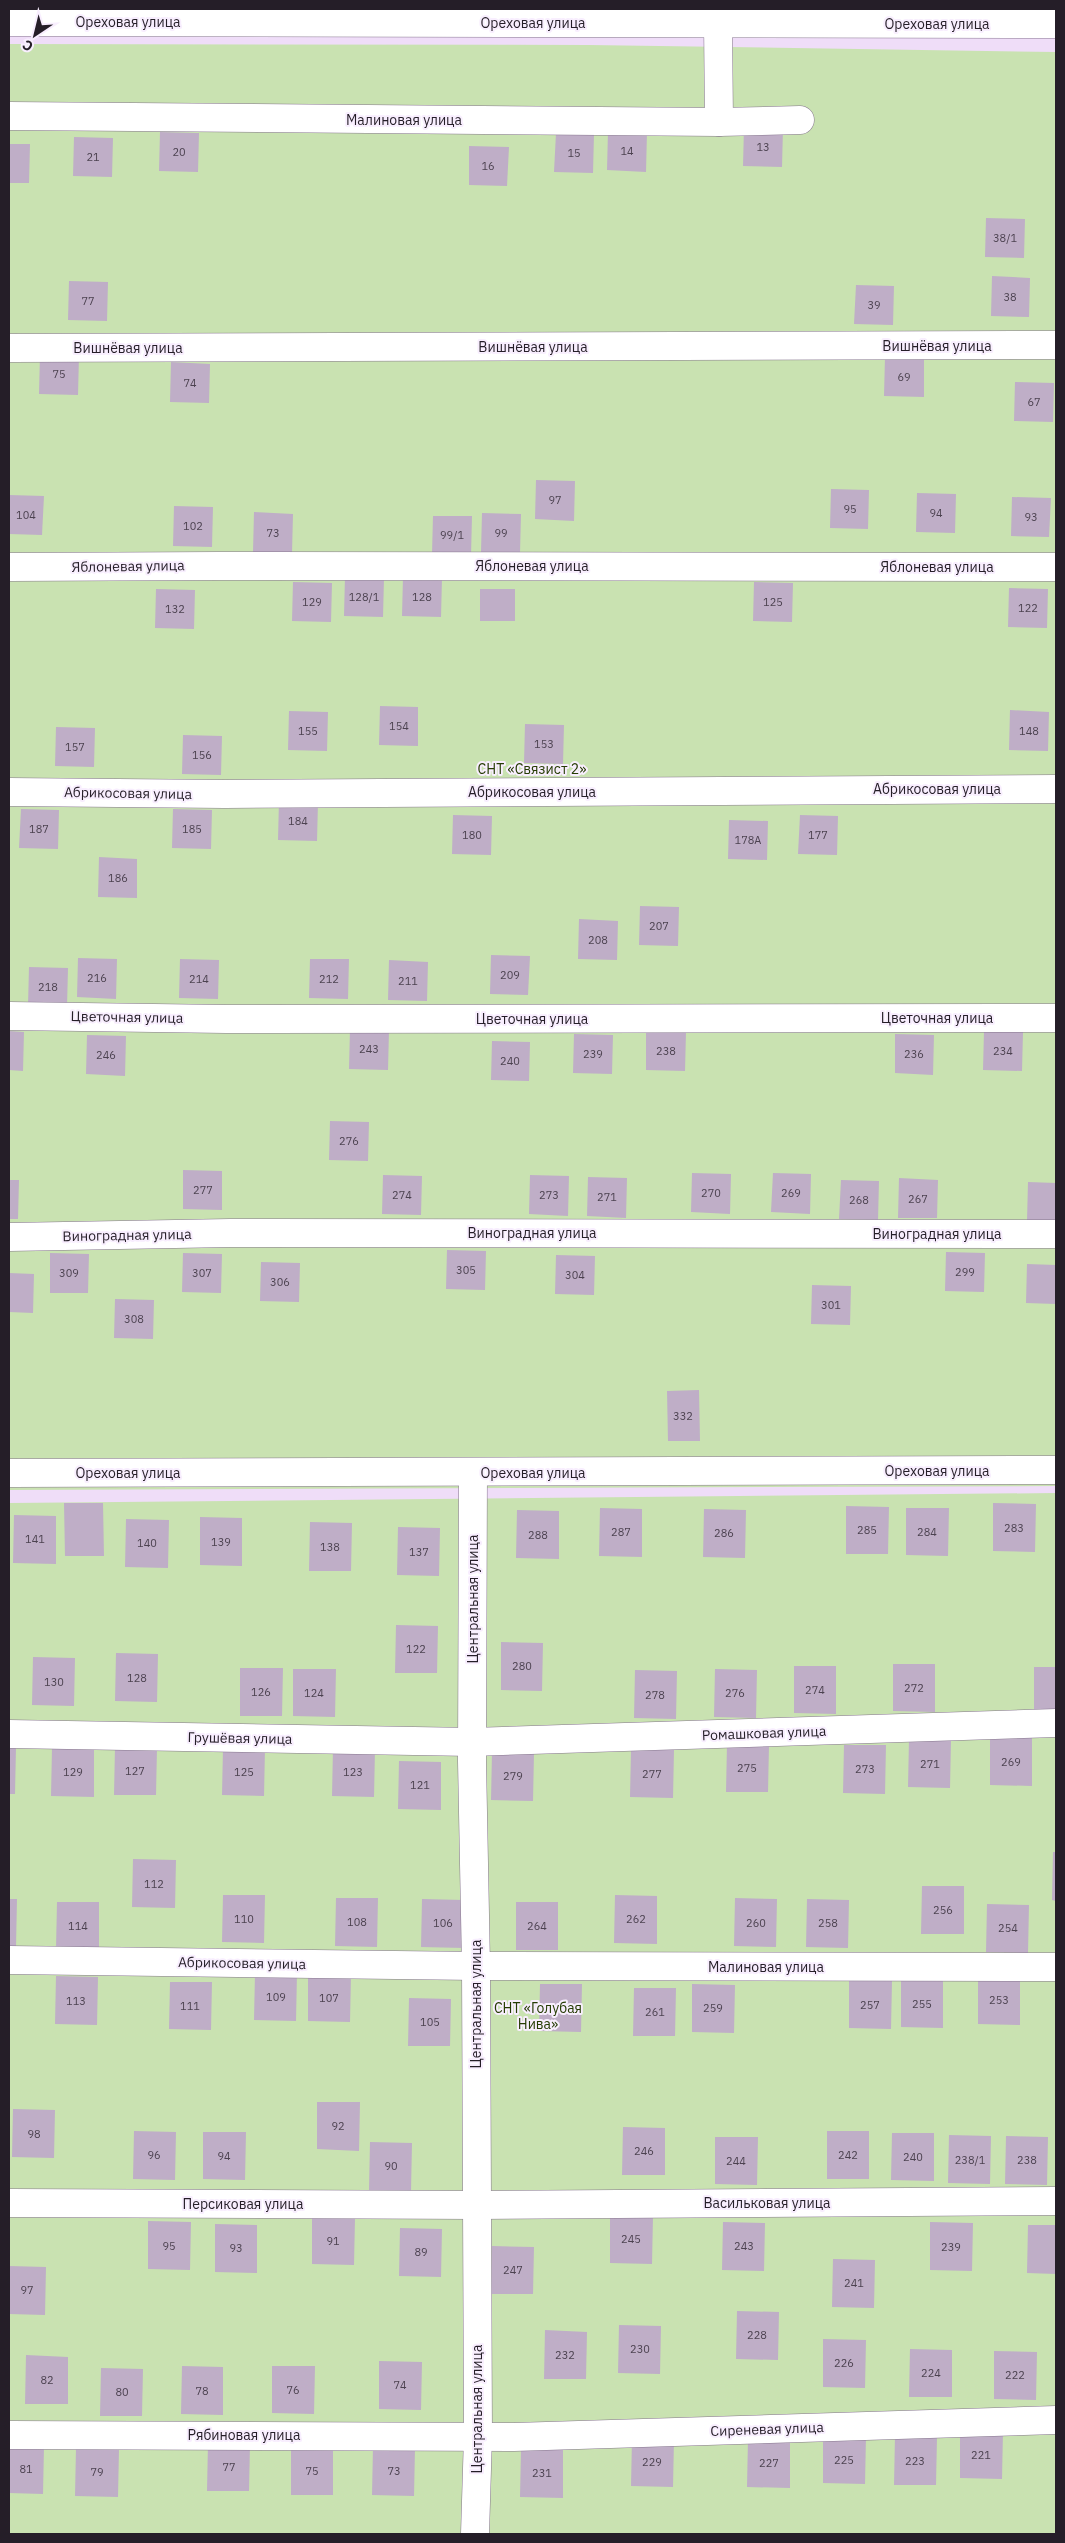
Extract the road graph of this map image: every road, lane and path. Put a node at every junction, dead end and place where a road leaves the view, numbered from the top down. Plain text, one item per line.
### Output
1 (9, 22) edge
2 (718, 23) junction
3 (1056, 24) edge
4 (9, 116) edge
5 (800, 120) dead end
6 (719, 122) junction
7 (1056, 345) edge
8 (9, 348) edge
9 (9, 567) edge
10 (1056, 567) edge
11 (1056, 788) edge
12 (9, 792) edge
13 (9, 1016) edge
14 (1056, 1018) edge
15 (1056, 1234) edge
16 (9, 1236) edge
17 (1056, 1470) edge
18 (9, 1473) edge
19 (473, 1473) junction
20 (1056, 1723) edge
21 (9, 1734) edge
22 (472, 1742) junction
23 (9, 1960) edge
24 (476, 1966) junction
25 (1056, 1968) edge
26 (1056, 2201) edge
27 (9, 2204) edge
28 (477, 2206) junction
29 (1056, 2420) edge
30 (9, 2435) edge
31 (478, 2436) junction
32 (475, 2534) edge

1 - 2 street, Ореховая улица
2 - 3 street, Ореховая улица
2 - 6 street
4 - 6 street, Малиновая улица
5 - 6 street, Малиновая улица
7 - 8 street, Вишнёвая улица
9 - 10 street, Яблоневая улица
11 - 12 street, Абрикосовая улица
13 - 14 street, Цветочная улица
15 - 16 street, Виноградная улица
17 - 19 street, Ореховая улица
18 - 19 street, Ореховая улица
19 - 22 street, Центральная улица
20 - 22 street, Ромашковая улица
21 - 22 street, Грушёвая улица
22 - 24 street, Центральная улица
23 - 24 street, Абрикосовая улица
24 - 25 street, Малиновая улица
24 - 28 street, Центральная улица
26 - 28 street, Васильковая улица
27 - 28 street, Персиковая улица
28 - 31 street, Центральная улица
29 - 31 street, Сиреневая улица
30 - 31 street, Рябиновая улица
31 - 32 street, Центральная улица

